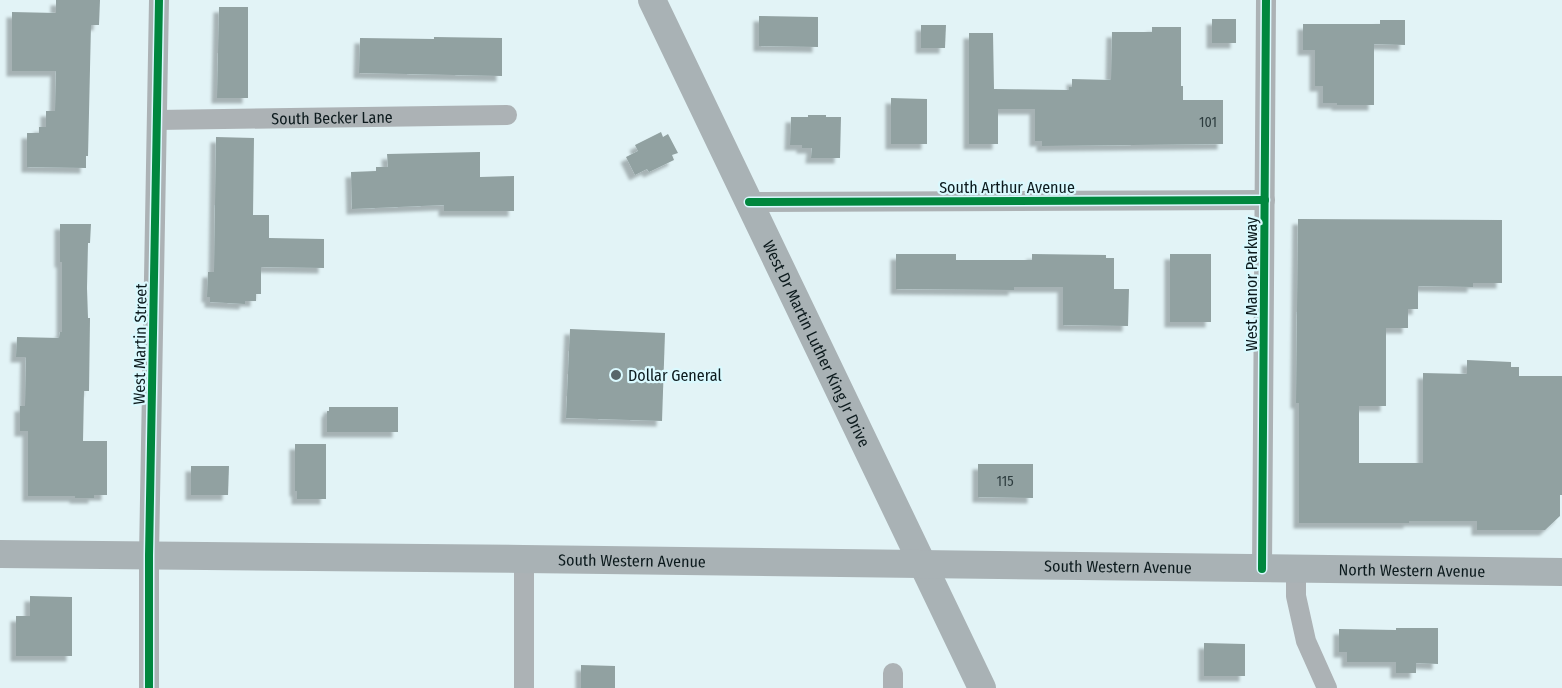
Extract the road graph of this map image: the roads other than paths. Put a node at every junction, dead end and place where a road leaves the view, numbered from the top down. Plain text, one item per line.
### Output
1 (159, 0) edge
2 (652, 0) edge
3 (1266, 0) edge
4 (507, 116) dead end
5 (158, 120) junction
6 (1265, 200) junction
7 (749, 202) junction
8 (0, 554) edge
9 (149, 555) junction
10 (524, 559) junction
11 (923, 564) junction
12 (1262, 569) junction
13 (1296, 569) junction
14 (1562, 572) edge
15 (149, 688) edge
16 (525, 688) edge
17 (982, 688) edge
18 (1327, 688) edge

1 - 5 street, West Martin Street
2 - 7 main road, West Dr Martin Luther King Jr Drive
3 - 6 street, West Manor Parkway
4 - 5 street, South Becker Lane
5 - 9 street, West Martin Street
6 - 7 street, South Arthur Avenue
6 - 12 street, West Manor Parkway
7 - 11 main road, West Dr Martin Luther King Jr Drive
8 - 9 main road, South Western Avenue
9 - 10 main road, South Western Avenue
9 - 15 street, West Martin Street
10 - 11 main road, South Western Avenue
10 - 16 street
11 - 12 main road, South Western Avenue
11 - 17 main road, West Dr Martin Luther King Jr Drive
12 - 13 main road, North Western Avenue
13 - 14 main road, North Western Avenue
13 - 18 street

